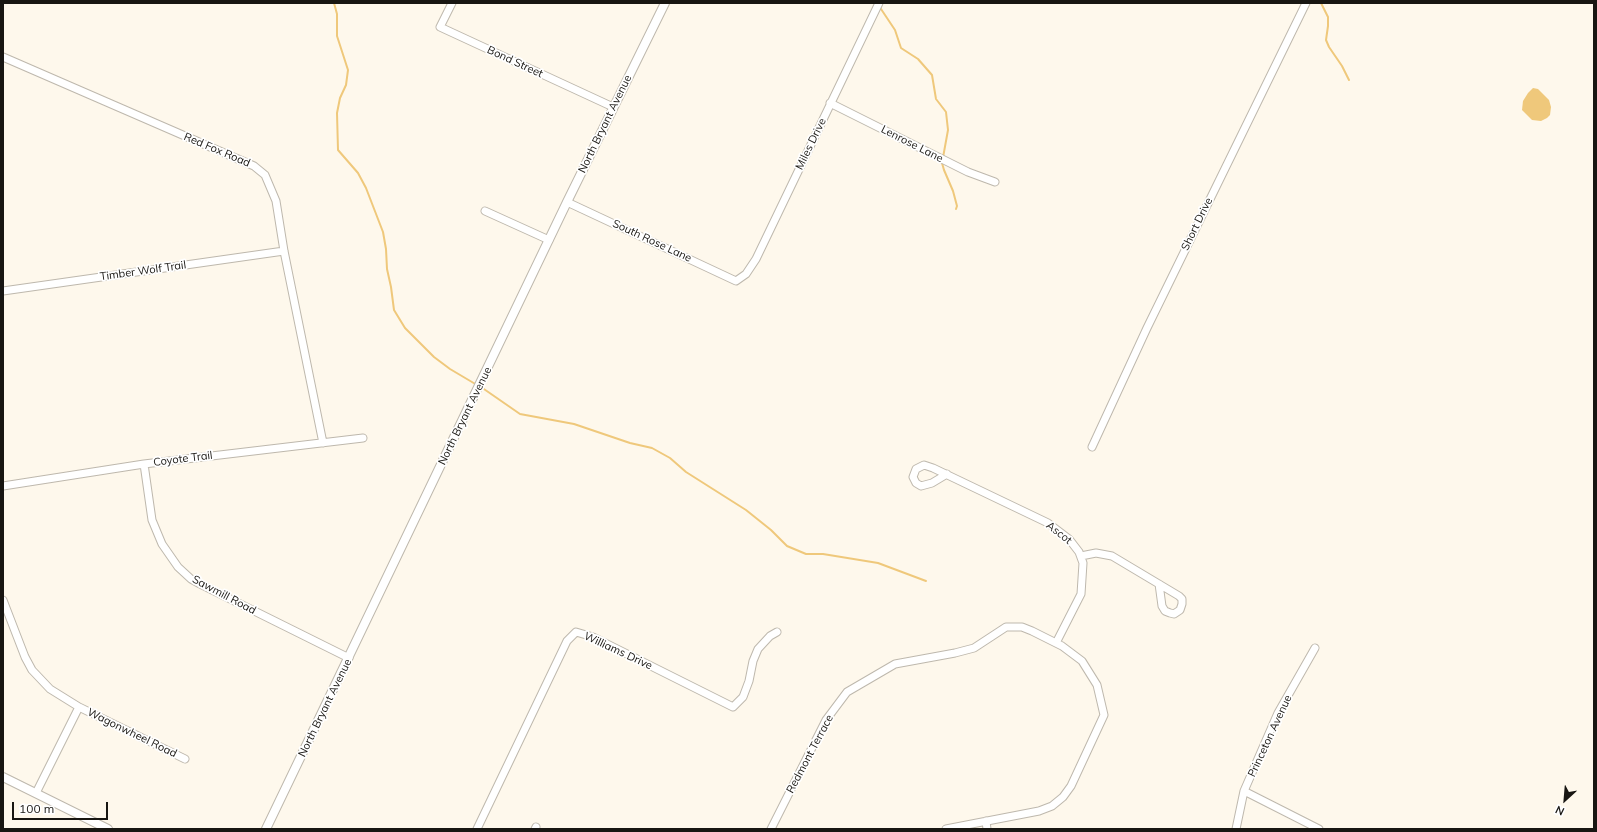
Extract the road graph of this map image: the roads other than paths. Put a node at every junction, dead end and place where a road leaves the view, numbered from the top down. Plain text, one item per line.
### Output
1 (452, 3) edge
2 (665, 3) edge
3 (879, 3) edge
4 (1306, 3) edge
5 (3, 57) edge
6 (830, 103) junction
7 (613, 107) junction
8 (995, 182) dead end
9 (567, 202) junction
10 (485, 211) dead end
11 (549, 240) junction
12 (284, 251) junction
13 (736, 281) joint
14 (3, 291) edge
15 (363, 438) dead end
16 (323, 443) junction
17 (1092, 447) dead end
18 (144, 464) junction
19 (947, 474) dead end
20 (3, 486) edge
21 (1081, 556) junction
22 (1159, 584) dead end
23 (3, 600) edge
24 (777, 632) dead end
25 (1056, 643) junction
26 (1315, 648) dead end
27 (349, 658) junction
28 (79, 707) junction
29 (185, 759) dead end
30 (3, 777) edge
31 (1244, 792) junction
32 (36, 793) junction
33 (986, 821) junction
34 (107, 829) edge
35 (266, 829) edge
36 (477, 829) edge
37 (771, 829) edge
38 (946, 829) edge
39 (988, 829) edge
40 (1236, 829) edge
41 (1319, 829) edge

1 - 7 street, Bond Street
2 - 7 street, North Bryant Avenue
3 - 6 street, Miles Drive
4 - 17 street, Short Drive
5 - 12 street, Red Fox Road
6 - 8 street, Lenrose Lane
6 - 13 street, Miles Drive
7 - 9 street, North Bryant Avenue
9 - 11 street, North Bryant Avenue
9 - 13 street, South Rose Lane
10 - 11 street
11 - 27 street, North Bryant Avenue
12 - 14 street, Timber Wolf Trail
12 - 16 street, Red Fox Road
15 - 16 street, Coyote Trail
16 - 18 street, Coyote Trail
18 - 20 street, Coyote Trail
18 - 27 street, Sawmill Road
19 - 21 street, Ascot
21 - 22 street
21 - 25 street
23 - 28 street, Wagonwheel Road
24 - 36 street, Williams Drive
25 - 33 street, Redmont Terrace
25 - 37 street, Redmont Terrace
26 - 31 street, Princeton Avenue
27 - 35 street, North Bryant Avenue
28 - 29 street, Wagonwheel Road
28 - 32 street, Wagonwheel Road
30 - 32 street
31 - 40 street, Princeton Avenue
31 - 41 street
32 - 34 street
33 - 38 street, Redmont Terrace
33 - 39 street

